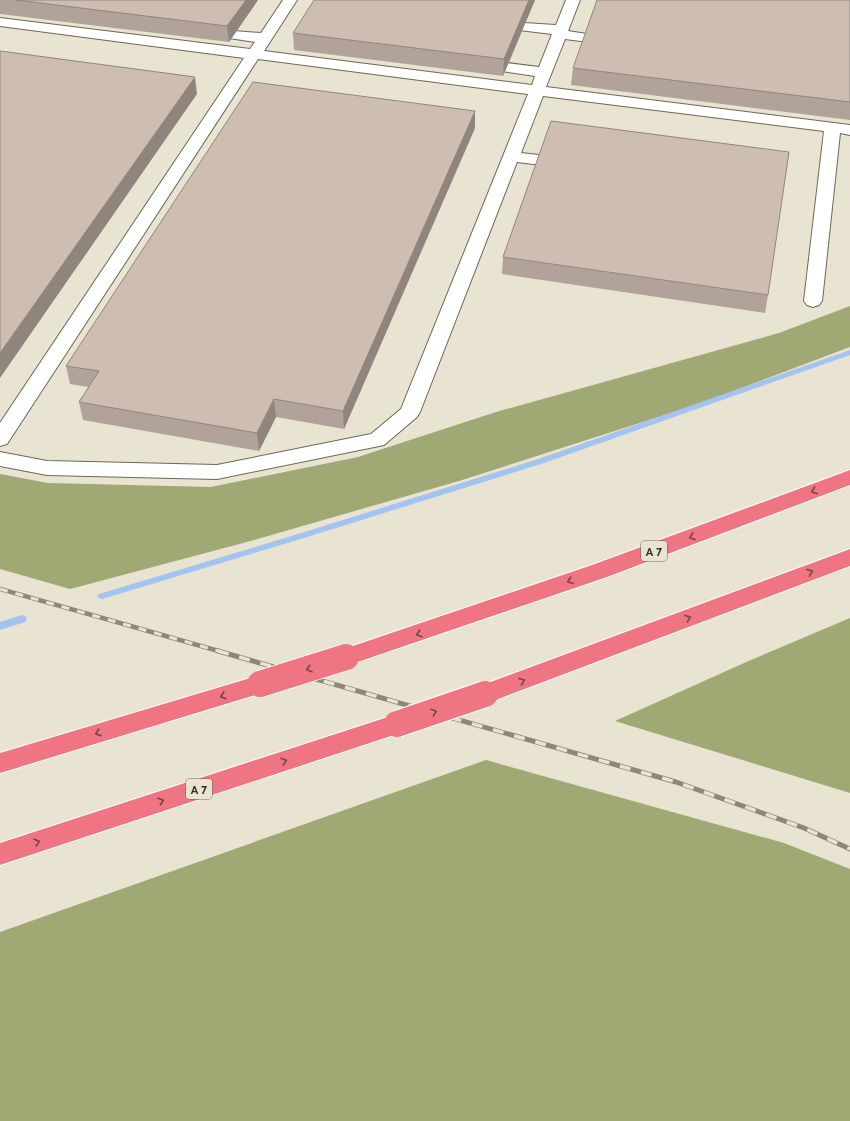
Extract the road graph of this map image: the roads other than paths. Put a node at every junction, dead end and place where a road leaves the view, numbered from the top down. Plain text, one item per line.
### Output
1 (290, 0) edge
2 (573, 0) edge
3 (0, 22) edge
4 (524, 27) edge
5 (560, 32) junction
6 (234, 35) edge
7 (264, 38) junction
8 (588, 38) edge
9 (254, 54) junction
10 (507, 68) edge
11 (545, 72) junction
12 (538, 91) junction
13 (832, 127) junction
14 (850, 130) edge
15 (512, 157) junction
16 (571, 164) edge
17 (144, 220) junction
18 (166, 223) edge
19 (813, 301) dead end
20 (0, 439) edge
21 (0, 459) edge
22 (850, 477) edge
23 (850, 557) edge
24 (0, 763) edge
25 (0, 854) edge

1 - 7 lane
2 - 5 lane
3 - 9 lane
4 - 5 lane
5 - 8 lane
5 - 11 lane
6 - 7 lane
7 - 9 lane
9 - 12 lane
9 - 17 lane
10 - 11 lane
11 - 12 lane
12 - 13 lane
12 - 15 lane
13 - 14 lane
13 - 19 lane
15 - 16 lane
15 - 21 lane
17 - 18 lane
17 - 20 lane
22 -> 24 highway, A 7, bridge
25 -> 23 highway, A 7, bridge

